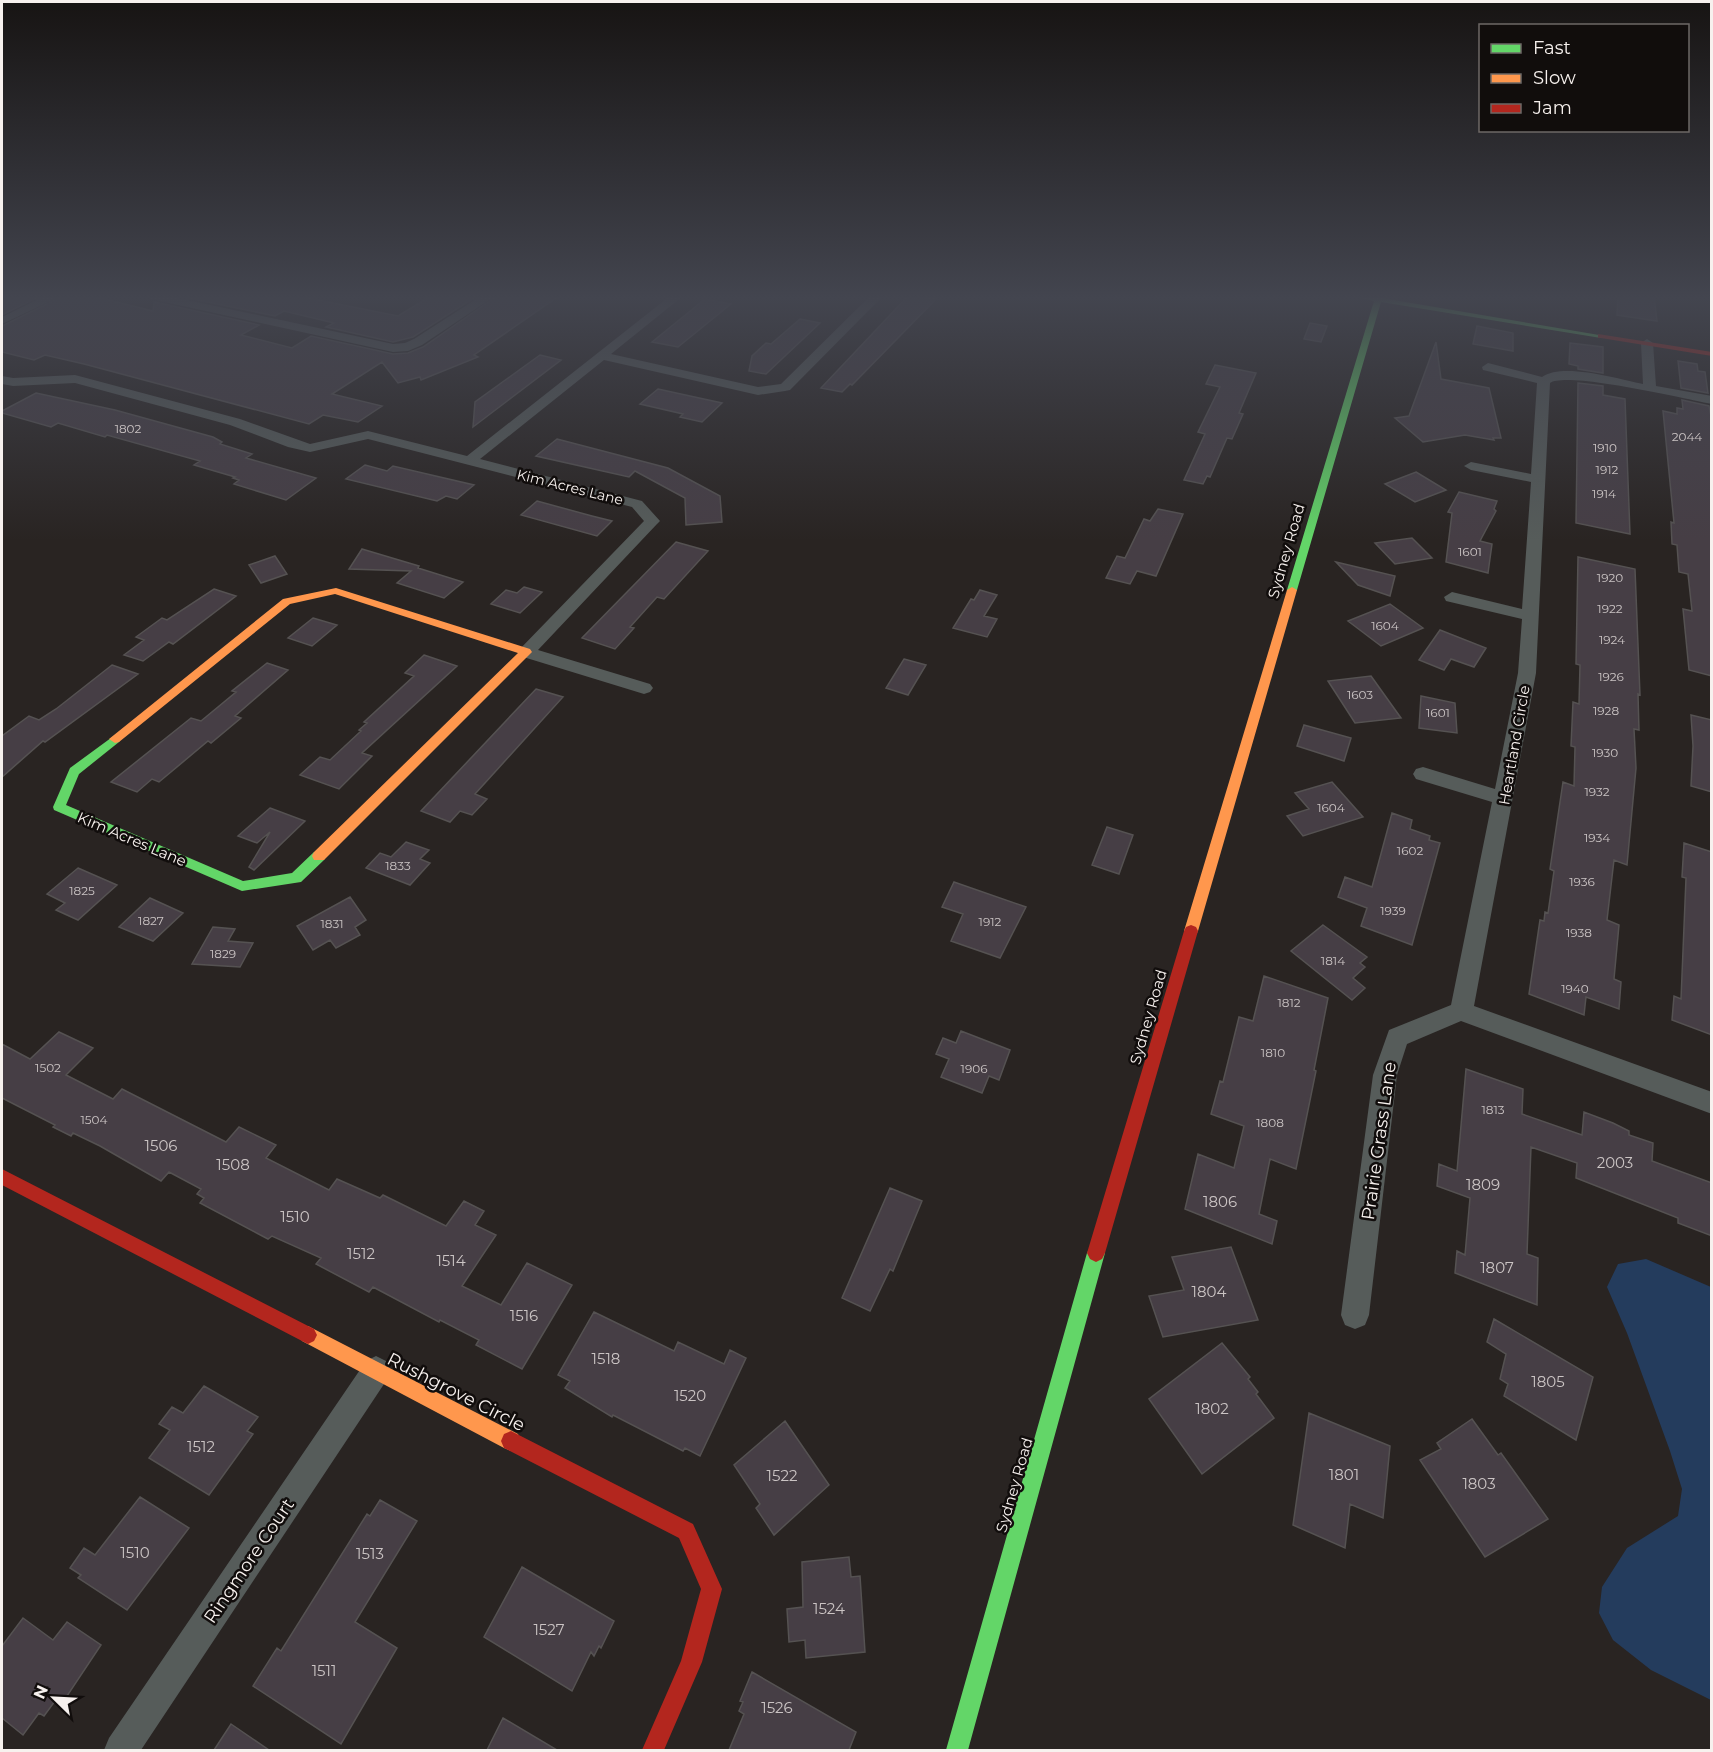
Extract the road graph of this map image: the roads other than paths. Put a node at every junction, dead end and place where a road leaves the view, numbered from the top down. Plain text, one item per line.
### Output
1 (574, 378) edge
2 (699, 378) edge
3 (794, 378) edge
4 (1355, 378) edge
5 (1531, 378) edge
6 (1549, 378) edge
7 (1589, 378) edge
8 (1643, 378) edge
9 (2, 380) edge
10 (1544, 381) junction
11 (1644, 388) junction
12 (1712, 400) edge
13 (469, 461) junction
14 (1471, 466) dead end
15 (1540, 480) junction
16 (1452, 597) dead end
17 (1532, 616) junction
18 (526, 652) junction
19 (644, 688) dead end
20 (1423, 774) dead end
21 (1504, 799) junction
22 (1461, 1011) junction
23 (1712, 1103) edge
24 (2, 1177) edge
25 (1355, 1315) dead end
26 (376, 1371) junction
27 (122, 1750) edge
28 (653, 1750) edge
29 (957, 1750) edge

1 - 13 street
2 - 3 street
4 - 29 street, Sydney Road
5 - 10 street
6 - 10 street
7 - 11 street
8 - 11 street
9 - 13 street, Kim Acres Lane
10 - 15 street, Heartland Circle
11 - 12 street
13 - 18 street, Kim Acres Lane
14 - 15 street
15 - 17 street, Heartland Circle
16 - 17 street
17 - 21 street, Heartland Circle
18 - 18 street, Kim Acres Lane
18 - 19 street, Kim Acres Lane
20 - 21 street
21 - 22 street, Heartland Circle
22 - 23 street
22 - 25 street, Prairie Grass Lane
24 - 26 street, Rushgrove Circle
26 - 27 street, Ringmore Court
26 - 28 street, Rushgrove Circle

